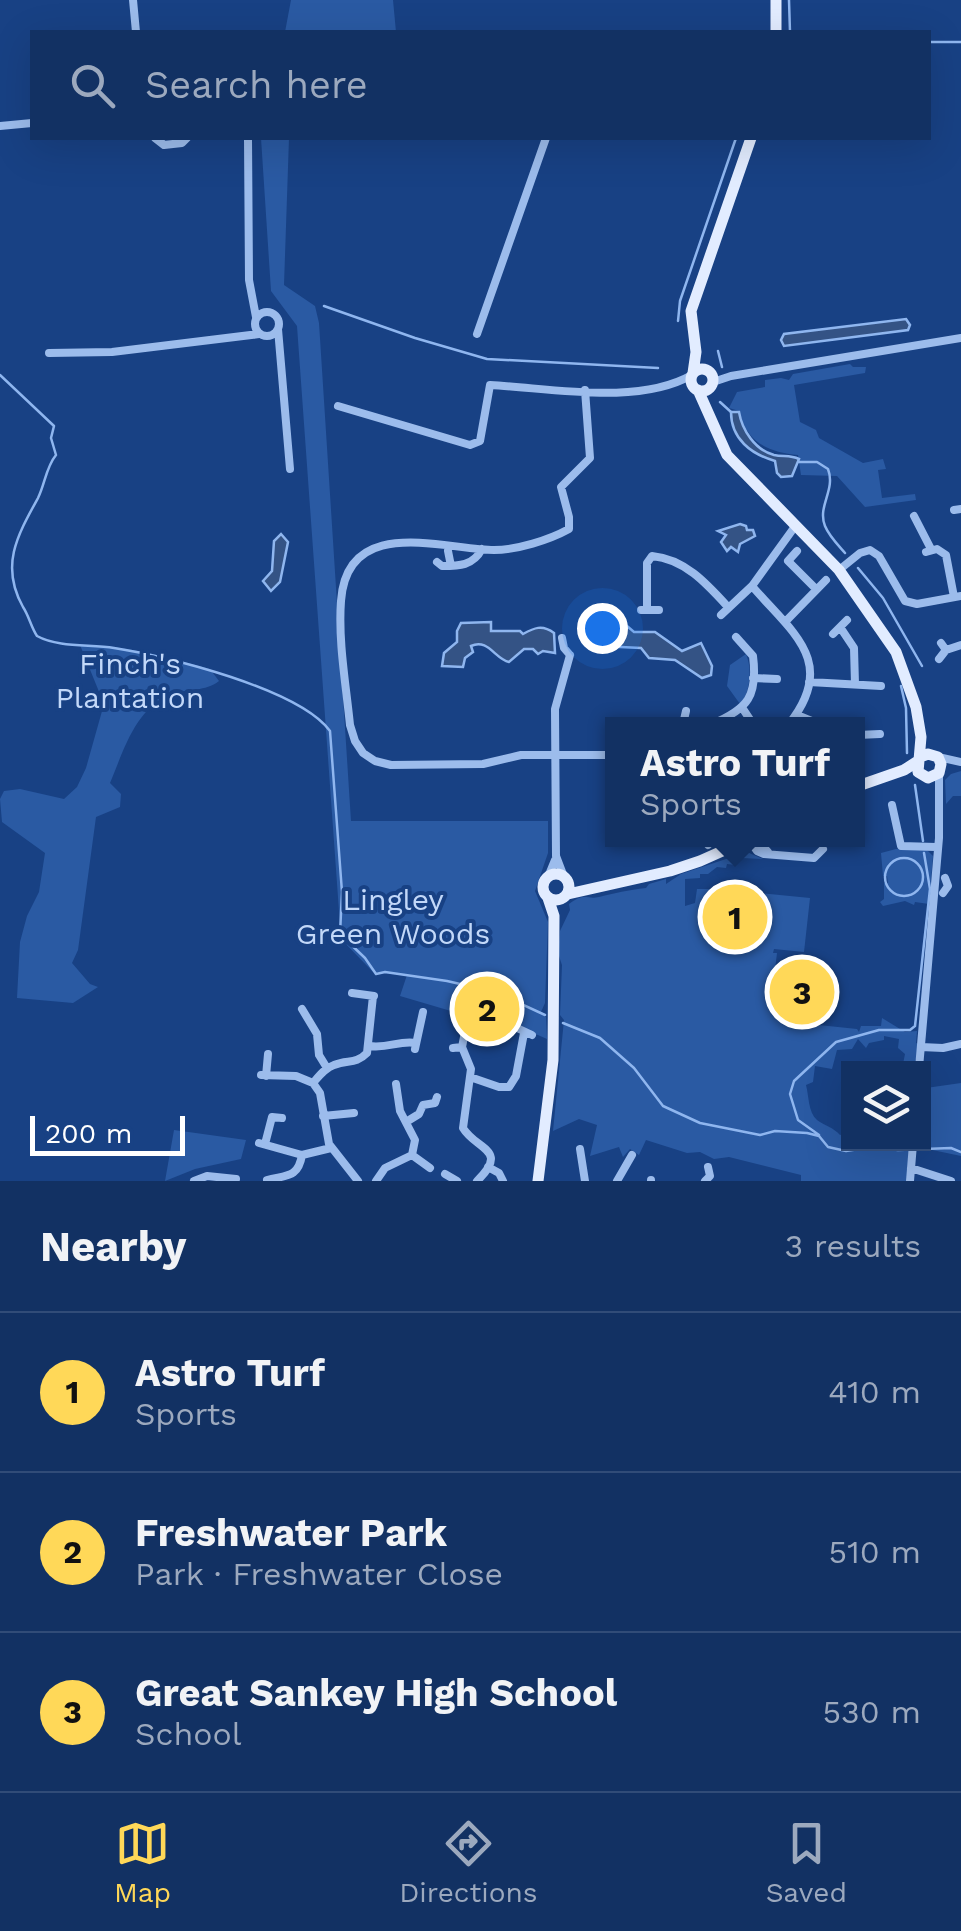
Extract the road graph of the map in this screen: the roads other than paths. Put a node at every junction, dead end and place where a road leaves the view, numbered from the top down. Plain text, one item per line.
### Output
1 (132, 0) edge
2 (776, 0) edge
3 (136, 30) edge
4 (775, 30) edge
5 (30, 124) edge
6 (0, 126) edge
7 (158, 140) edge
8 (185, 140) edge
9 (245, 140) edge
10 (545, 140) edge
11 (750, 140) edge
12 (252, 296) junction
13 (267, 312) junction
14 (255, 320) junction
15 (278, 329) junction
16 (477, 334) dead end
17 (264, 336) junction
18 (241, 337) junction
19 (961, 338) edge
20 (49, 353) dead end
21 (281, 354) junction
22 (703, 380) junction
23 (585, 390) junction
24 (338, 406) dead end
25 (290, 470) dead end
26 (914, 516) dead end
27 (799, 529) junction
28 (482, 549) junction
29 (448, 551) dead end
30 (797, 551) dead end
31 (788, 561) junction
32 (437, 562) dead end
33 (451, 566) junction
34 (779, 570) dead end
35 (840, 570) junction
36 (826, 580) dead end
37 (752, 586) junction
38 (816, 590) junction
39 (958, 596) edge
40 (659, 610) dead end
41 (786, 620) junction
42 (840, 627) dead end
43 (736, 636) dead end
44 (562, 638) dead end
45 (961, 645) edge
46 (939, 659) dead end
47 (753, 678) junction
48 (777, 679) dead end
49 (809, 682) junction
50 (856, 684) junction
51 (873, 689) dead end
52 (742, 708) junction
53 (686, 711) dead end
54 (797, 714) junction
55 (685, 717) edge
56 (725, 717) edge
57 (748, 717) edge
58 (795, 717) edge
59 (804, 717) edge
60 (870, 721) dead end
61 (865, 735) edge
62 (554, 754) junction
63 (605, 755) edge
64 (931, 762) junction
65 (891, 776) junction
66 (924, 777) junction
67 (865, 784) edge
68 (892, 805) dead end
69 (938, 805) junction
70 (735, 847) edge
71 (762, 847) edge
72 (936, 847) junction
73 (824, 849) dead end
74 (556, 856) junction
75 (548, 877) junction
76 (945, 886) dead end
77 (961, 887) edge
78 (562, 890) junction
79 (352, 993) dead end
80 (302, 1008) dead end
81 (424, 1012) dead end
82 (465, 1032) dead end
83 (524, 1032) dead end
84 (961, 1044) edge
85 (369, 1046) junction
86 (921, 1047) junction
87 (268, 1054) dead end
88 (920, 1061) edge
89 (328, 1068) junction
90 (470, 1076) junction
91 (313, 1084) junction
92 (396, 1084) dead end
93 (437, 1097) dead end
94 (400, 1111) junction
95 (354, 1114) dead end
96 (323, 1116) junction
97 (386, 1117) dead end
98 (282, 1118) dead end
99 (406, 1122) junction
100 (331, 1148) junction
101 (913, 1151) edge
102 (583, 1152) dead end
103 (302, 1155) junction
104 (412, 1155) junction
105 (632, 1156) dead end
106 (708, 1167) dead end
107 (430, 1168) dead end
108 (488, 1168) junction
109 (911, 1168) junction
110 (445, 1174) dead end
111 (238, 1177) edge
112 (624, 1178) edge
113 (266, 1180) edge
114 (194, 1181) edge
115 (358, 1181) edge
116 (376, 1181) edge
117 (457, 1181) edge
118 (477, 1181) edge
119 (504, 1181) edge
120 (538, 1181) edge
121 (586, 1181) edge
122 (704, 1181) edge
123 (910, 1181) edge
124 (952, 1181) edge

1 - 3 street
2 - 4 main road
5 - 6 street
7 - 8 street
9 - 12 street
10 - 16 street
11 - 22 main road
12 - 13 street
12 - 14 street
13 - 14 street
13 - 15 street
14 - 17 street
14 - 18 street
15 - 17 street
15 - 21 street
17 - 18 street
17 - 21 street
18 - 20 street
19 - 22 street
21 - 25 street
22 - 23 street
22 - 27 main road
23 - 24 street
23 - 28 street
26 - 39 street
27 - 35 main road
27 - 37 street
28 - 33 street
28 - 62 street
29 - 33 street
30 - 31 street
31 - 34 street
31 - 38 street
32 - 33 street
35 - 39 street
35 - 64 main road
36 - 38 street
37 - 40 street
37 - 41 street
38 - 41 street
41 - 49 street
42 - 50 street
43 - 47 street
44 - 62 street
45 - 46 street
47 - 48 street
47 - 52 street
49 - 50 street
49 - 54 street
50 - 51 street
52 - 56 street
52 - 57 street
53 - 55 street
54 - 58 street
54 - 59 street
60 - 61 street
62 - 63 street
62 - 74 street
64 - 65 main road
64 - 66 main road
64 - 69 street
65 - 66 main road
65 - 67 main road
66 - 69 street
68 - 72 street
69 - 72 street
70 - 78 main road
71 - 73 street
72 - 86 street
74 - 75 street
74 - 78 street
75 - 78 main road
75 - 78 main road
76 - 77 street
78 - 120 main road
79 - 85 street
80 - 89 street
81 - 85 street
82 - 90 street
83 - 90 street
84 - 86 street
85 - 89 street
86 - 88 street
87 - 91 street
89 - 91 street
90 - 108 street
91 - 96 street
92 - 94 street
93 - 99 street
94 - 97 street
94 - 99 street
95 - 96 street
96 - 100 street
98 - 103 street
99 - 104 street
100 - 103 street
100 - 115 street
101 - 109 street
102 - 121 street
103 - 113 street
104 - 107 street
104 - 116 street
105 - 112 street
106 - 122 street
108 - 118 street
108 - 119 street
109 - 123 street
109 - 124 street
110 - 117 street
111 - 114 street

